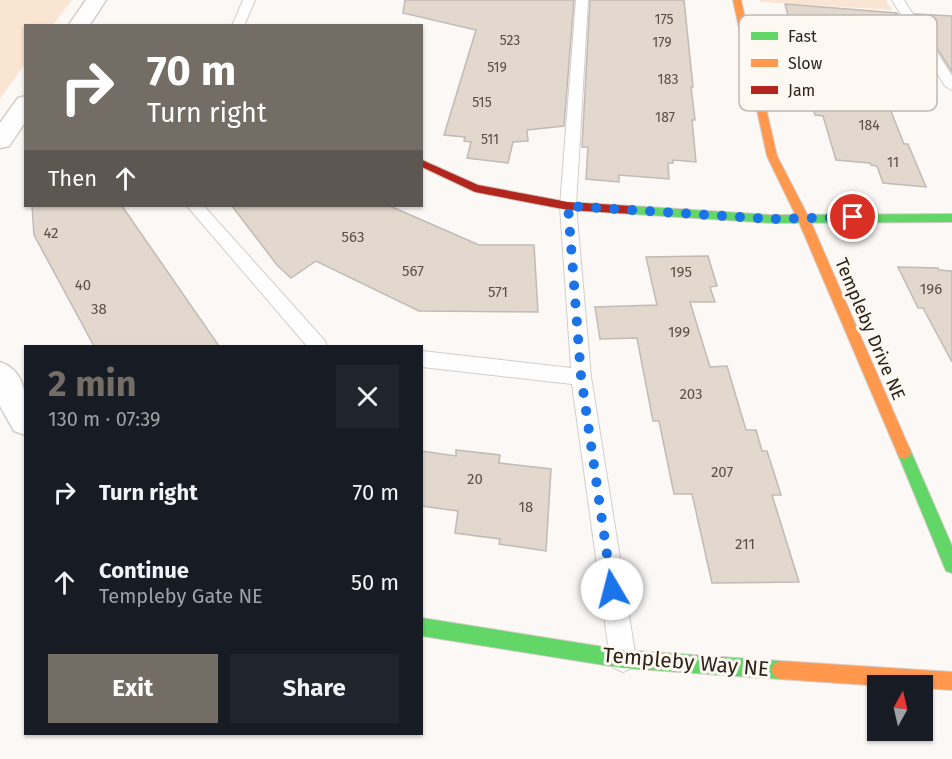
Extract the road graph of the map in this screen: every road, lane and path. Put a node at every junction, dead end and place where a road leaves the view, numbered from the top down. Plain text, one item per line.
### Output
1 (96, 0) edge
2 (249, 0) edge
3 (582, 0) edge
4 (737, 0) edge
5 (898, 0) edge
6 (740, 15) edge
7 (907, 15) edge
8 (79, 24) edge
9 (239, 24) edge
10 (937, 62) edge
11 (952, 86) edge
12 (24, 106) edge
13 (762, 111) edge
14 (0, 140) edge
15 (423, 163) edge
16 (568, 206) junction
17 (196, 207) edge
18 (952, 218) edge
19 (804, 220) junction
20 (317, 345) edge
21 (423, 359) edge
22 (0, 376) edge
23 (581, 376) junction
24 (24, 417) edge
25 (952, 565) edge
26 (423, 627) edge
27 (623, 659) junction
28 (952, 681) edge

1 - 8 street
2 - 9 lane
3 - 16 lane
4 - 6 street, Templeby Drive NE
5 - 7 lane
10 - 11 lane
12 - 14 street
13 - 19 street, Templeby Drive NE
15 - 16 street
16 - 19 street
16 - 23 lane
17 - 20 lane
18 - 19 street
19 - 25 street, Templeby Drive NE
21 - 23 lane
22 - 24 street
23 - 27 lane
26 - 27 street, Templeby Way NE
27 - 28 street, Templeby Way NE

